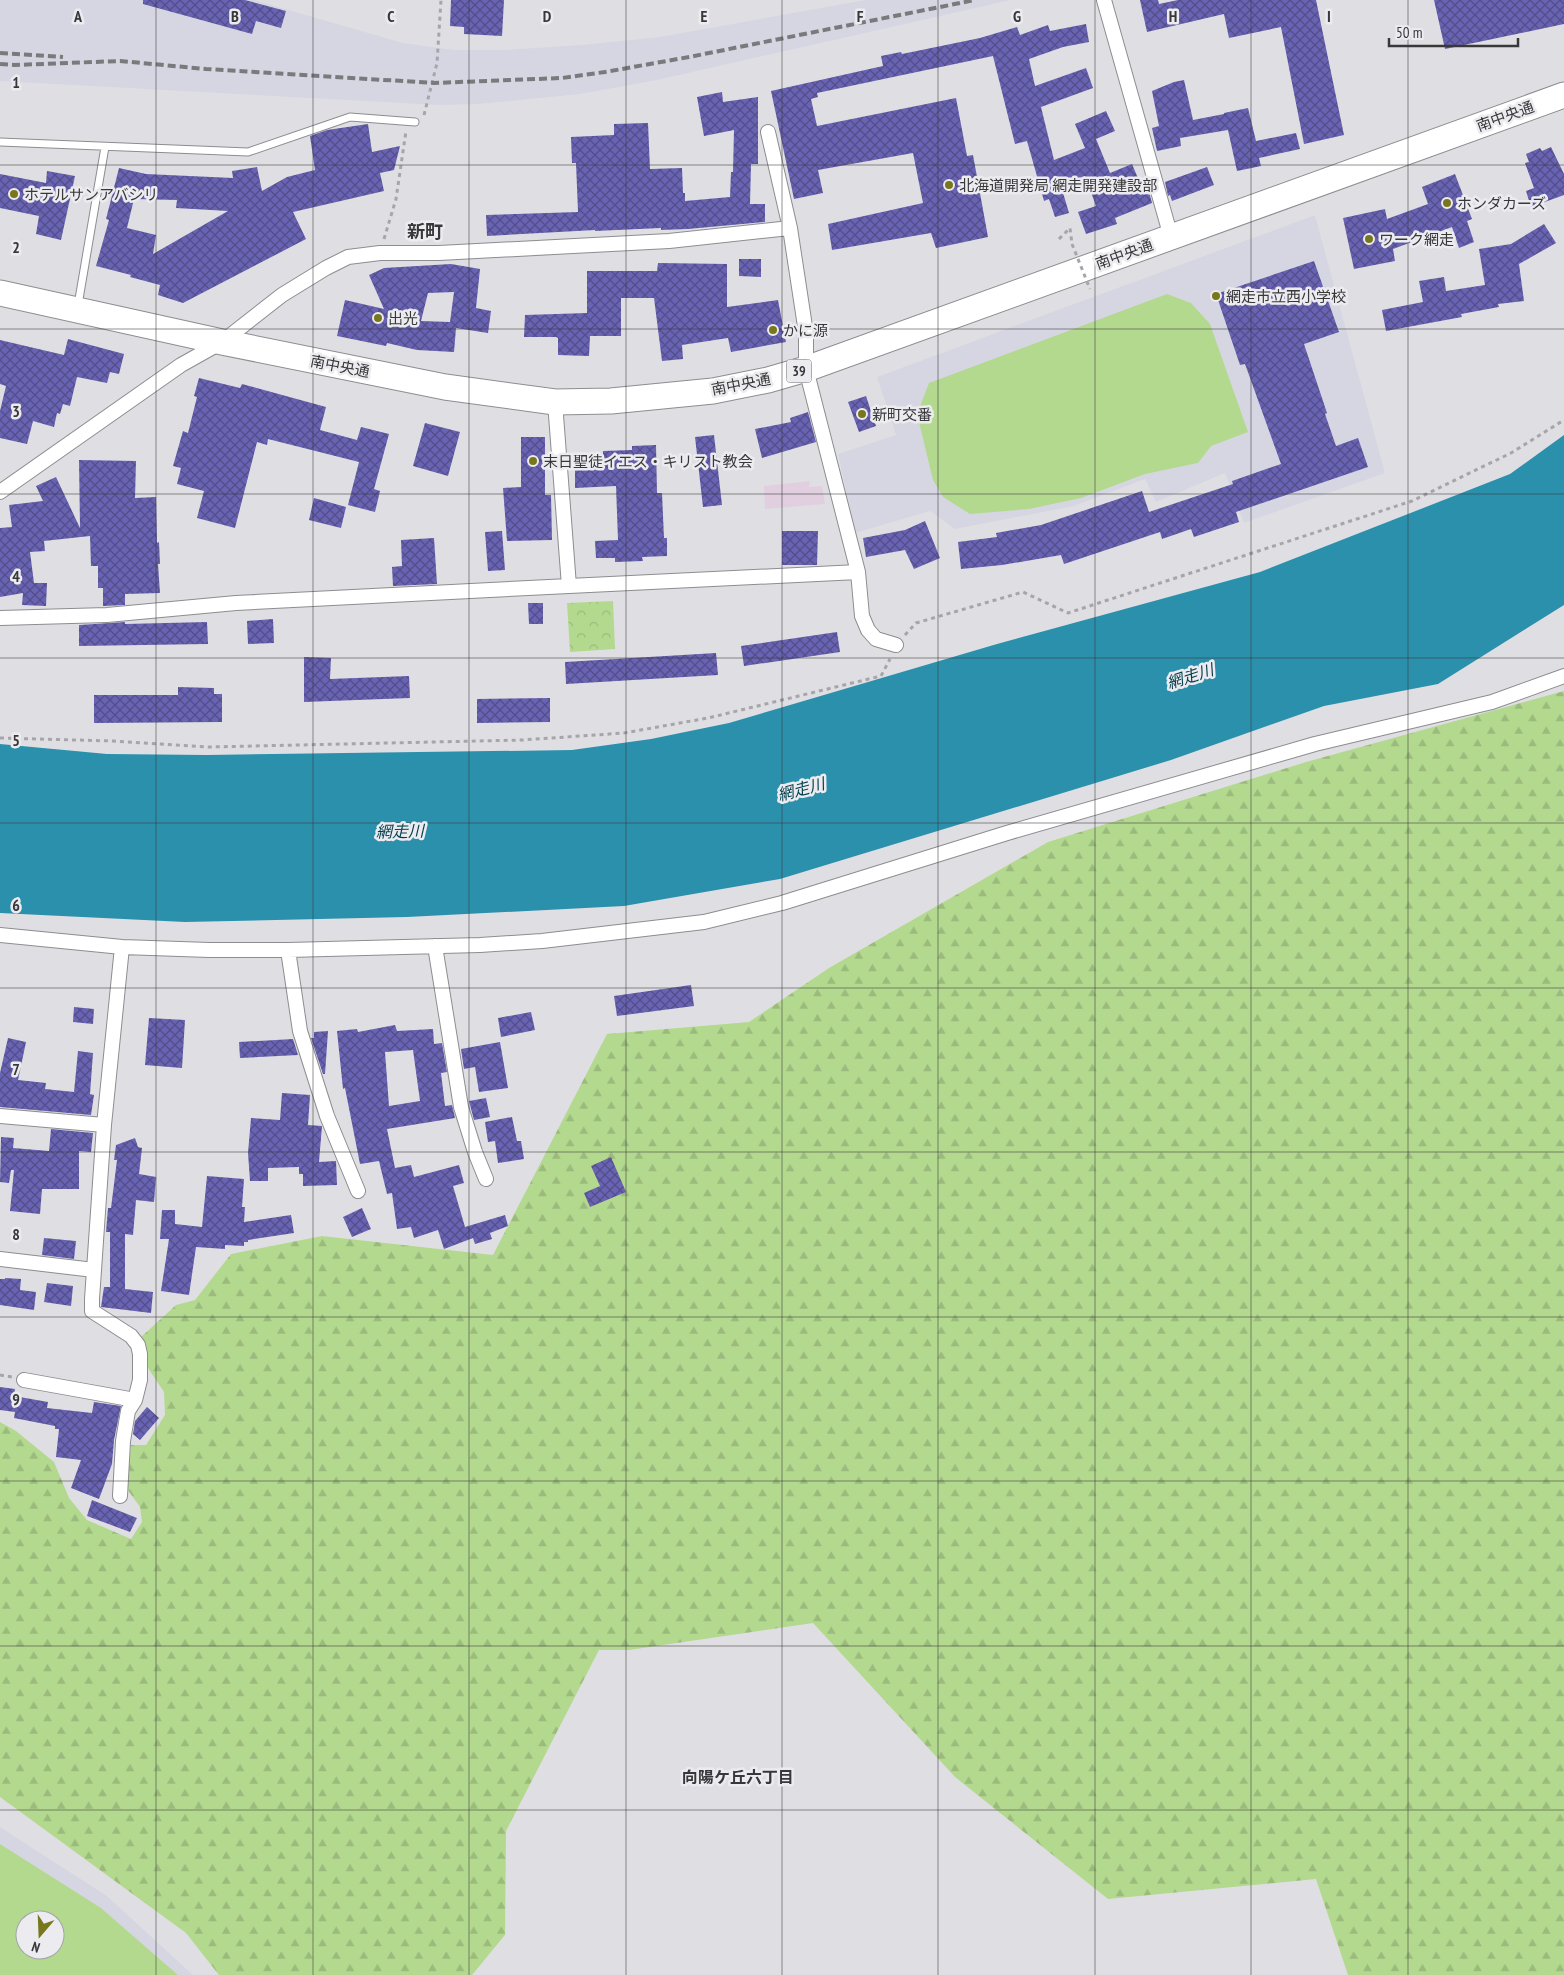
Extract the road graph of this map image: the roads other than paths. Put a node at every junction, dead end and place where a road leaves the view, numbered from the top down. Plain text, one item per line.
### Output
1 (1104, 0) edge
2 (1564, 94) edge
3 (415, 122) dead end
4 (768, 132) dead end
5 (0, 142) edge
6 (105, 147) junction
7 (790, 228) junction
8 (1171, 237) junction
9 (0, 293) edge
10 (77, 310) junction
11 (222, 342) junction
12 (806, 369) junction
13 (554, 402) junction
14 (0, 492) edge
15 (858, 572) junction
16 (569, 586) junction
17 (0, 618) edge
18 (896, 645) road end
19 (1564, 676) edge
20 (0, 935) edge
21 (435, 946) junction
22 (122, 948) junction
23 (288, 950) junction
24 (0, 1116) edge
25 (104, 1125) junction
26 (486, 1180) dead end
27 (358, 1191) dead end
28 (0, 1259) edge
29 (94, 1270) junction
30 (24, 1380) dead end
31 (135, 1400) junction
32 (120, 1496) dead end

1 - 8 street
2 - 8 highway, 南中央通 / 39
3 - 6 lane
4 - 7 street
5 - 6 lane
6 - 10 lane
7 - 11 street
7 - 12 street
8 - 12 highway, 南中央通 / 39
9 - 10 highway, 南中央通 / 39
10 - 11 highway, 南中央通 / 39
11 - 13 highway, 南中央通 / 39
11 - 14 street
12 - 13 highway, 南中央通 / 39
12 - 15 street
13 - 16 street
15 - 16 street
15 - 18 street
16 - 17 street
19 - 21 street
20 - 22 street
21 - 23 street
21 - 26 street
22 - 23 street
22 - 25 street
23 - 27 street
24 - 25 street
25 - 29 street
28 - 29 street
29 - 31 street
30 - 31 street
31 - 32 street

